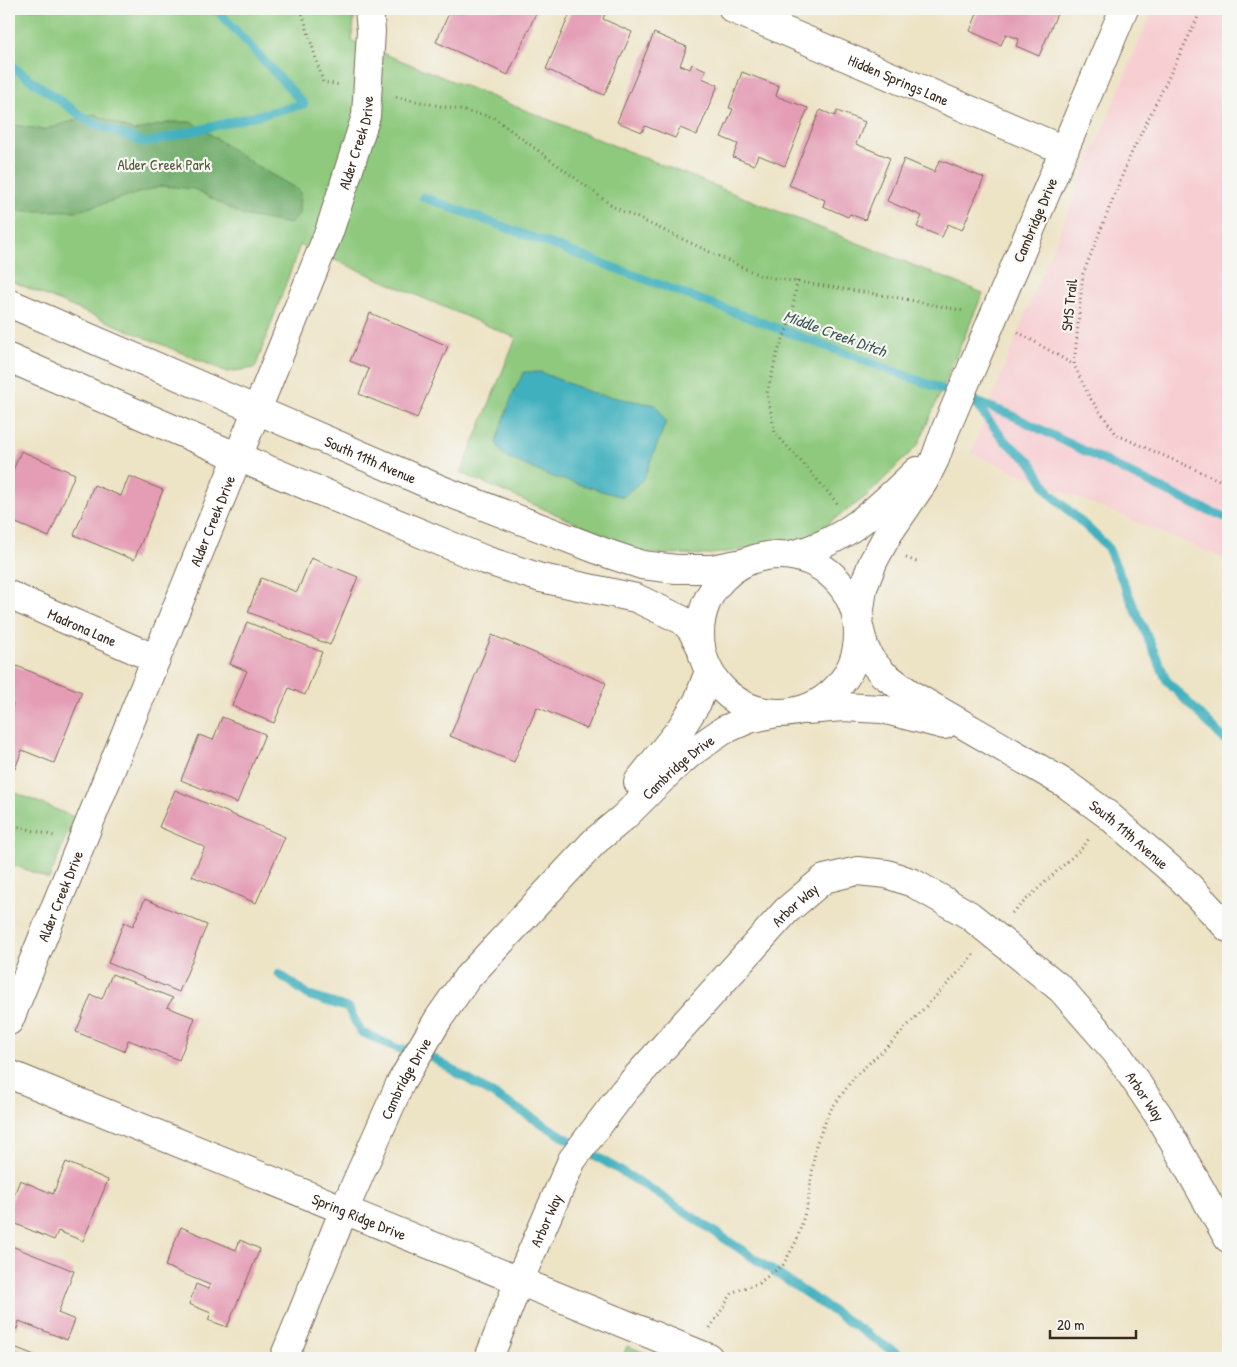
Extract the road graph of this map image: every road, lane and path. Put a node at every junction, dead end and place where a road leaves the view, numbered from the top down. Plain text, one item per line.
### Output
1 (301, 9) edge
2 (369, 9) edge
3 (733, 9) edge
4 (1124, 9) edge
5 (1202, 9) edge
6 (367, 90) junction
7 (1064, 150) junction
8 (797, 281) junction
9 (9, 302) edge
10 (993, 317) junction
11 (9, 358) edge
12 (1074, 365) junction
13 (256, 410) junction
14 (944, 431) junction
15 (238, 457) junction
16 (1228, 484) edge
17 (856, 526) junction
18 (880, 548) junction
19 (791, 555) junction
20 (917, 562) dead end
21 (743, 563) junction
22 (9, 595) edge
23 (858, 623) junction
24 (156, 659) junction
25 (705, 659) junction
26 (803, 710) junction
27 (776, 713) junction
28 (1016, 755) junction
29 (1108, 815) junction
30 (9, 824) edge
31 (594, 842) junction
32 (81, 843) junction
33 (1228, 928) edge
34 (992, 933) junction
35 (9, 1021) edge
36 (9, 1074) edge
37 (344, 1210) junction
38 (1228, 1238) edge
39 (520, 1281) junction
40 (704, 1356) edge
41 (284, 1358) edge
42 (488, 1358) edge

1 - 6 path
2 - 6 street, Alder Creek Drive
3 - 7 street, Hidden Springs Lane
4 - 7 street, Cambridge Drive
5 - 12 path, SMS Trail
6 - 8 path
6 - 13 street, Alder Creek Drive
7 - 10 street, Cambridge Drive
8 - 10 path
8 - 17 path
9 - 13 street, South 11th Avenue
10 - 12 path
10 - 14 street, Cambridge Drive
11 - 15 street, South 11th Avenue
12 - 16 path
13 - 15 street, Alder Creek Drive
13 - 21 street, South 11th Avenue
14 - 17 street, Cambridge Drive
14 - 18 street, Cambridge Drive
15 - 24 street, Alder Creek Drive
15 - 25 street, South 11th Avenue
17 - 19 street, Cambridge Drive
18 - 20 path
18 - 23 street, Cambridge Drive
19 - 21 street, South 11th Avenue
19 - 23 street, South 11th Avenue
21 - 25 street, South 11th Avenue
22 - 24 street, Madrona Lane
23 - 26 street, South 11th Avenue
23 - 28 street, South 11th Avenue
24 - 32 street, Alder Creek Drive
25 - 27 street, South 11th Avenue
25 - 31 street, Cambridge Drive
26 - 27 street, South 11th Avenue
26 - 28 street, South 11th Avenue
27 - 31 street, Cambridge Drive
28 - 29 street, South 11th Avenue
29 - 33 street, South 11th Avenue
29 - 34 path
30 - 32 path
31 - 37 street, Cambridge Drive
32 - 35 street, Alder Creek Drive
34 - 38 street, Arbor Way
34 - 39 street, Arbor Way
34 - 40 path
36 - 37 street, Spring Ridge Drive
37 - 39 street, Spring Ridge Drive
37 - 41 street, Cambridge Drive
39 - 40 street, Spring Ridge Drive
39 - 42 street, Arbor Way

